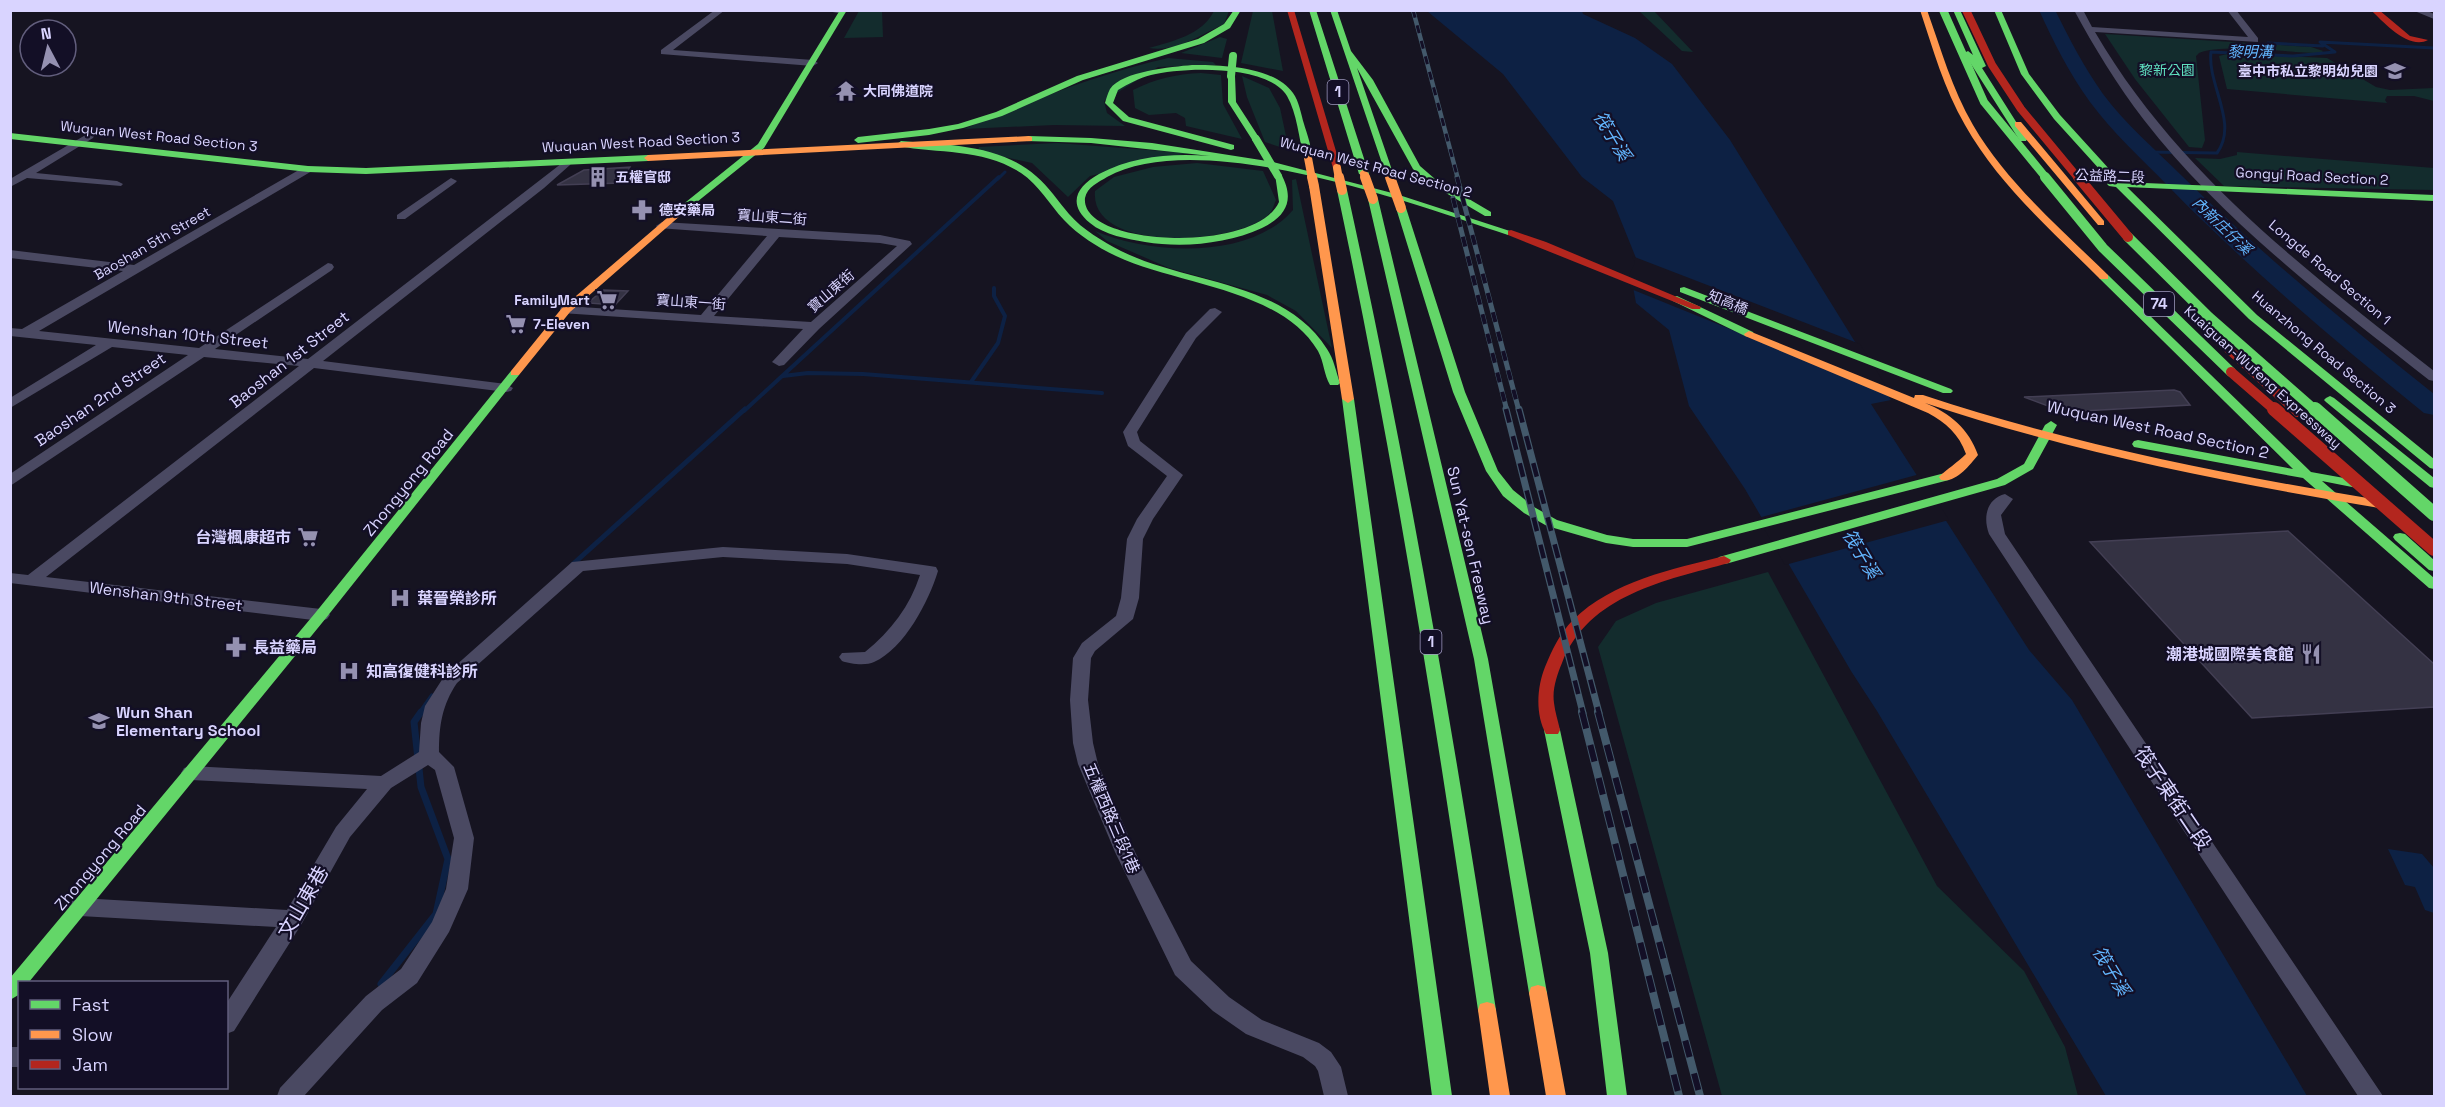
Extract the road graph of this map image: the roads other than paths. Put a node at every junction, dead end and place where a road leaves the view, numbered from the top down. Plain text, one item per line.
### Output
1 (721, 10) edge
2 (826, 10) edge
3 (1238, 10) edge
4 (1244, 10) edge
5 (1290, 10) edge
6 (1312, 10) edge
7 (1333, 10) edge
8 (1923, 10) edge
9 (1943, 10) edge
10 (1950, 10) edge
11 (1956, 10) edge
12 (1966, 10) edge
13 (1997, 10) edge
14 (2078, 10) edge
15 (2231, 10) edge
16 (2374, 10) edge
17 (2389, 10) edge
18 (2416, 10) edge
19 (843, 11) edge
20 (2434, 17) edge
21 (2087, 29) junction
22 (1350, 53) junction
23 (813, 63) junction
24 (1984, 102) junction
25 (2021, 109) junction
26 (10, 129) edge
27 (10, 136) edge
28 (88, 136) junction
29 (858, 140) junction
30 (73, 144) junction
31 (901, 144) junction
32 (1255, 146) junction
33 (756, 149) junction
34 (566, 163) junction
35 (308, 169) junction
36 (1275, 170) junction
37 (25, 175) junction
38 (451, 181) dead end
39 (10, 184) edge
40 (117, 184) dead end
41 (2015, 185) junction
42 (2066, 187) junction
43 (2130, 189) junction
44 (2204, 192) junction
45 (2434, 198) edge
46 (2434, 206) edge
47 (1488, 214) junction
48 (401, 217) dead end
49 (2136, 224) dead end
50 (662, 226) junction
51 (776, 232) junction
52 (1549, 242) junction
53 (906, 244) joint
54 (10, 254) edge
55 (27, 255) junction
56 (10, 267) edge
57 (328, 267) dead end
58 (137, 269) junction
59 (1677, 299) junction
60 (566, 310) junction
61 (1215, 312) dead end
62 (2229, 313) dead end
63 (705, 318) junction
64 (814, 326) junction
65 (18, 333) edge
66 (10, 342) edge
67 (109, 343) junction
68 (202, 353) junction
69 (2279, 357) dead end
70 (779, 362) dead end
71 (314, 364) junction
72 (1882, 368) joint
73 (2434, 377) edge
74 (506, 388) junction
75 (1901, 390) joint
76 (2326, 397) dead end
77 (10, 404) edge
78 (2051, 425) junction
79 (1354, 438) junction
80 (2044, 438) junction
81 (2434, 465) edge
82 (2309, 477) junction
83 (10, 481) edge
84 (2334, 481) junction
85 (2434, 484) edge
86 (2380, 488) junction
87 (2434, 496) edge
88 (2334, 497) junction
89 (2005, 499) dead end
90 (2356, 500) junction
91 (2396, 506) junction
92 (2434, 512) edge
93 (2434, 539) edge
94 (2434, 549) edge
95 (2434, 567) edge
96 (10, 578) edge
97 (32, 580) junction
98 (2434, 585) edge
99 (321, 615) junction
100 (848, 657) dead end
101 (429, 754) junction
102 (191, 774) junction
103 (384, 783) junction
104 (80, 907) junction
105 (293, 919) junction
106 (19, 981) edge
107 (228, 1021) edge
108 (289, 1096) edge
109 (1336, 1096) edge
110 (1442, 1096) edge
111 (1500, 1096) edge
112 (1556, 1096) edge
113 (1617, 1096) edge
114 (2371, 1096) edge

1 - 23 street
2 - 19 street
3 - 29 main road
4 - 32 main road, bridge
5 - 111 main road, 1, bridge
6 - 112 main road, Sun Yat-sen Freeway / 1, bridge
7 - 22 main road
8 - 41 main road
9 - 24 main road, Kuaiguan-Wufeng Expressway / 74, bridge
10 - 42 main road
11 - 42 main road
12 - 25 main road, Kuaiguan-Wufeng Expressway / 74, bridge
13 - 43 main road, Huanzhong Road Section 3
14 - 21 street, Longde Road Section 1
15 - 21 street
16 - 17 main road
18 - 20 street
19 - 23 main road, Zhongyong Road
21 - 44 street, Longde Road Section 1
22 - 47 main road
22 - 59 main road, bridge
23 - 33 main road, Zhongyong Road
24 - 84 main road
24 - 94 main road, Kuaiguan-Wufeng Expressway / 74, bridge
25 - 49 main road, bridge
25 - 92 main road, Kuaiguan-Wufeng Expressway / 74, bridge
26 - 28 main road, Wuquan West Road Section 3
27 - 30 main road, Wuquan West Road Section 3
28 - 30 street
28 - 33 main road, Wuquan West Road Section 3
29 - 32 main road, Wuquan West Road Section 3
29 - 33 main road, Wuquan West Road Section 3
30 - 35 main road, Wuquan West Road Section 3
30 - 37 street
31 - 33 main road, Wuquan West Road Section 3
31 - 36 main road, Wuquan West Road Section 3
31 - 79 main road
32 - 36 main road, bridge
32 - 47 main road, Wuquan West Road Section 2
32 - 79 main road, bridge
33 - 34 main road, Wuquan West Road Section 3
33 - 50 main road, Zhongyong Road
34 - 35 main road, Wuquan West Road Section 3
34 - 71 street, Baoshan 1st Street
35 - 58 street, Baoshan 5th Street
36 - 36 main road
36 - 52 main road, Wuquan West Road Section 2
37 - 39 street
37 - 40 street
38 - 48 street
41 - 42 main road, 公益路二段
41 - 82 main road
42 - 43 main road, 公益路二段
42 - 86 main road
43 - 44 main road, 公益路二段
43 - 81 main road, Huanzhong Road Section 3
44 - 45 main road, Gongyi Road Section 2
44 - 46 main road, Gongyi Road Section 2
44 - 73 street, Longde Road Section 1
47 - 52 main road, Wuquan West Road Section 2
50 - 51 street, 寶山東二街
50 - 60 main road, Zhongyong Road
51 - 53 street, 寶山東二街
51 - 63 street
52 - 59 main road, 知高橋
52 - 72 main road, 知高橋
53 - 64 street, 寶山東街
54 - 55 street
55 - 56 street
55 - 58 street
57 - 68 street, Baoshan 2nd Street
58 - 65 street, Baoshan 5th Street
59 - 75 main road, 知高橋
60 - 63 street, 寶山東一街
60 - 74 main road, Zhongyong Road
61 - 109 street, 五權西路三段1巷
62 - 69 main road
63 - 64 street, 寶山東一街
64 - 70 street, 寶山東街
65 - 66 street, Baoshan 5th Street
65 - 67 street, Wenshan 10th Street
67 - 68 street, Wenshan 10th Street
67 - 77 street
68 - 71 street, Wenshan 10th Street
68 - 83 street, Baoshan 2nd Street
71 - 74 street, Wenshan 10th Street
71 - 97 street, Baoshan 1st Street
72 - 78 main road, Wuquan West Road Section 2
74 - 99 main road, Zhongyong Road
75 - 80 main road, Wuquan West Road Section 2
76 - 85 main road
78 - 80 main road
78 - 82 main road, Wuquan West Road Section 2
79 - 110 main road
80 - 88 main road, Wuquan West Road Section 2
80 - 113 main road
82 - 84 main road, Wuquan West Road Section 2
82 - 88 main road
84 - 86 main road, Wuquan West Road Section 2
84 - 90 main road
86 - 87 main road, Wuquan West Road Section 2
86 - 91 main road
86 - 92 main road
88 - 90 main road, Wuquan West Road Section 2
88 - 98 main road
89 - 114 street, 筏子東街二段
90 - 91 main road, Wuquan West Road Section 2
90 - 95 main road
91 - 92 main road, Wuquan West Road Section 2
91 - 93 main road
96 - 97 street, Wenshan 9th Street
97 - 99 street, Wenshan 9th Street
99 - 102 main road, Zhongyong Road
100 - 101 street
101 - 103 street, 文山東巷
101 - 108 street
102 - 103 street
102 - 104 main road, Zhongyong Road
103 - 105 street, 文山東巷
104 - 105 street
104 - 106 main road, Zhongyong Road
105 - 107 street, 文山東巷

